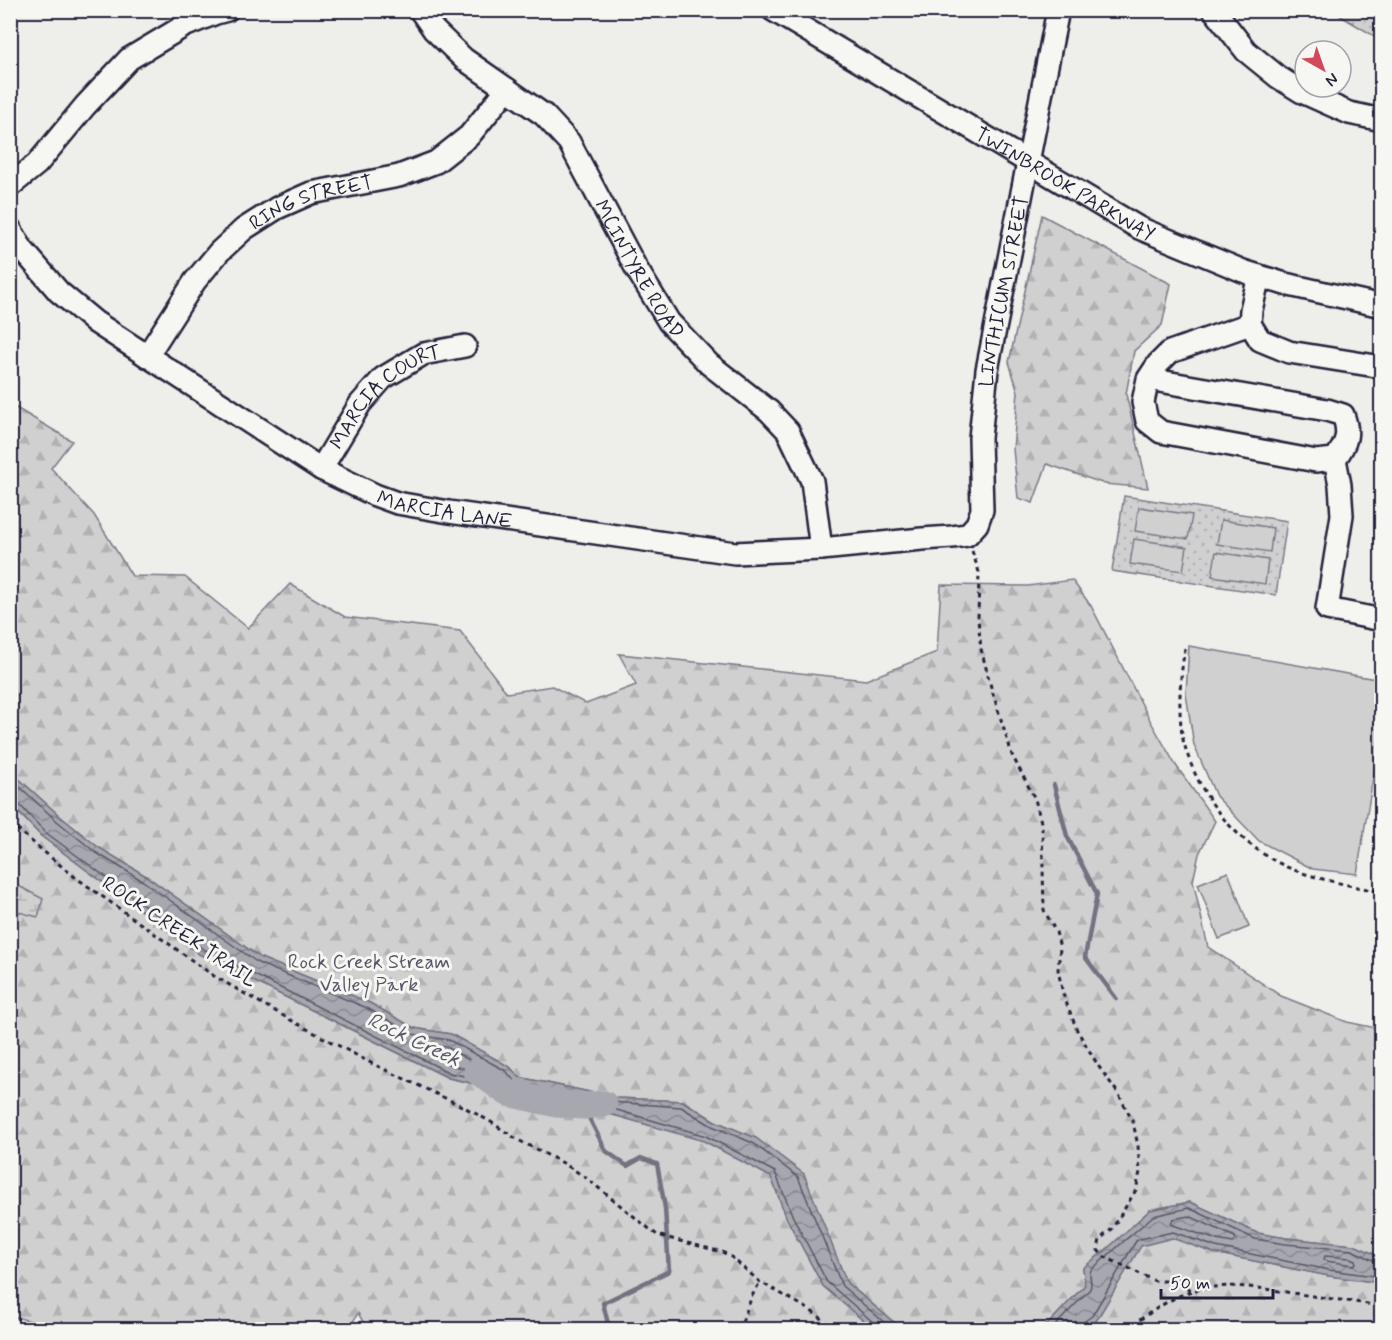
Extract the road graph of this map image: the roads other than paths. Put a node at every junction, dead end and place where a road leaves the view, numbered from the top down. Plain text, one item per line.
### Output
1 (227, 10) edge
2 (420, 10) edge
3 (773, 10) edge
4 (1058, 10) edge
5 (1214, 10) edge
6 (507, 89) junction
7 (1382, 120) edge
8 (1028, 163) junction
9 (10, 186) edge
10 (10, 229) edge
11 (1259, 276) junction
12 (1382, 306) edge
13 (1250, 324) junction
14 (465, 346) dead end
15 (147, 356) junction
16 (1382, 367) edge
17 (1148, 379) junction
18 (1335, 459) junction
19 (321, 469) junction
20 (967, 535) joint
21 (821, 549) junction
22 (1382, 620) edge

1 - 9 street
2 - 6 street, MCINTYRE ROAD
3 - 8 street, TWINBROOK PARKWAY
4 - 8 street, LINTHICUM STREET
5 - 7 street
6 - 15 street, RING STREET
6 - 21 street, MCINTYRE ROAD
8 - 11 street, TWINBROOK PARKWAY
8 - 20 street, LINTHICUM STREET
10 - 15 street, MARCIA LANE
11 - 12 street, TWINBROOK PARKWAY
11 - 13 street
13 - 16 street
13 - 17 street
14 - 19 street, MARCIA COURT
15 - 19 street, MARCIA LANE
17 - 18 street
17 - 18 street
18 - 22 street
19 - 21 street, MARCIA LANE
20 - 21 street, MARCIA LANE

